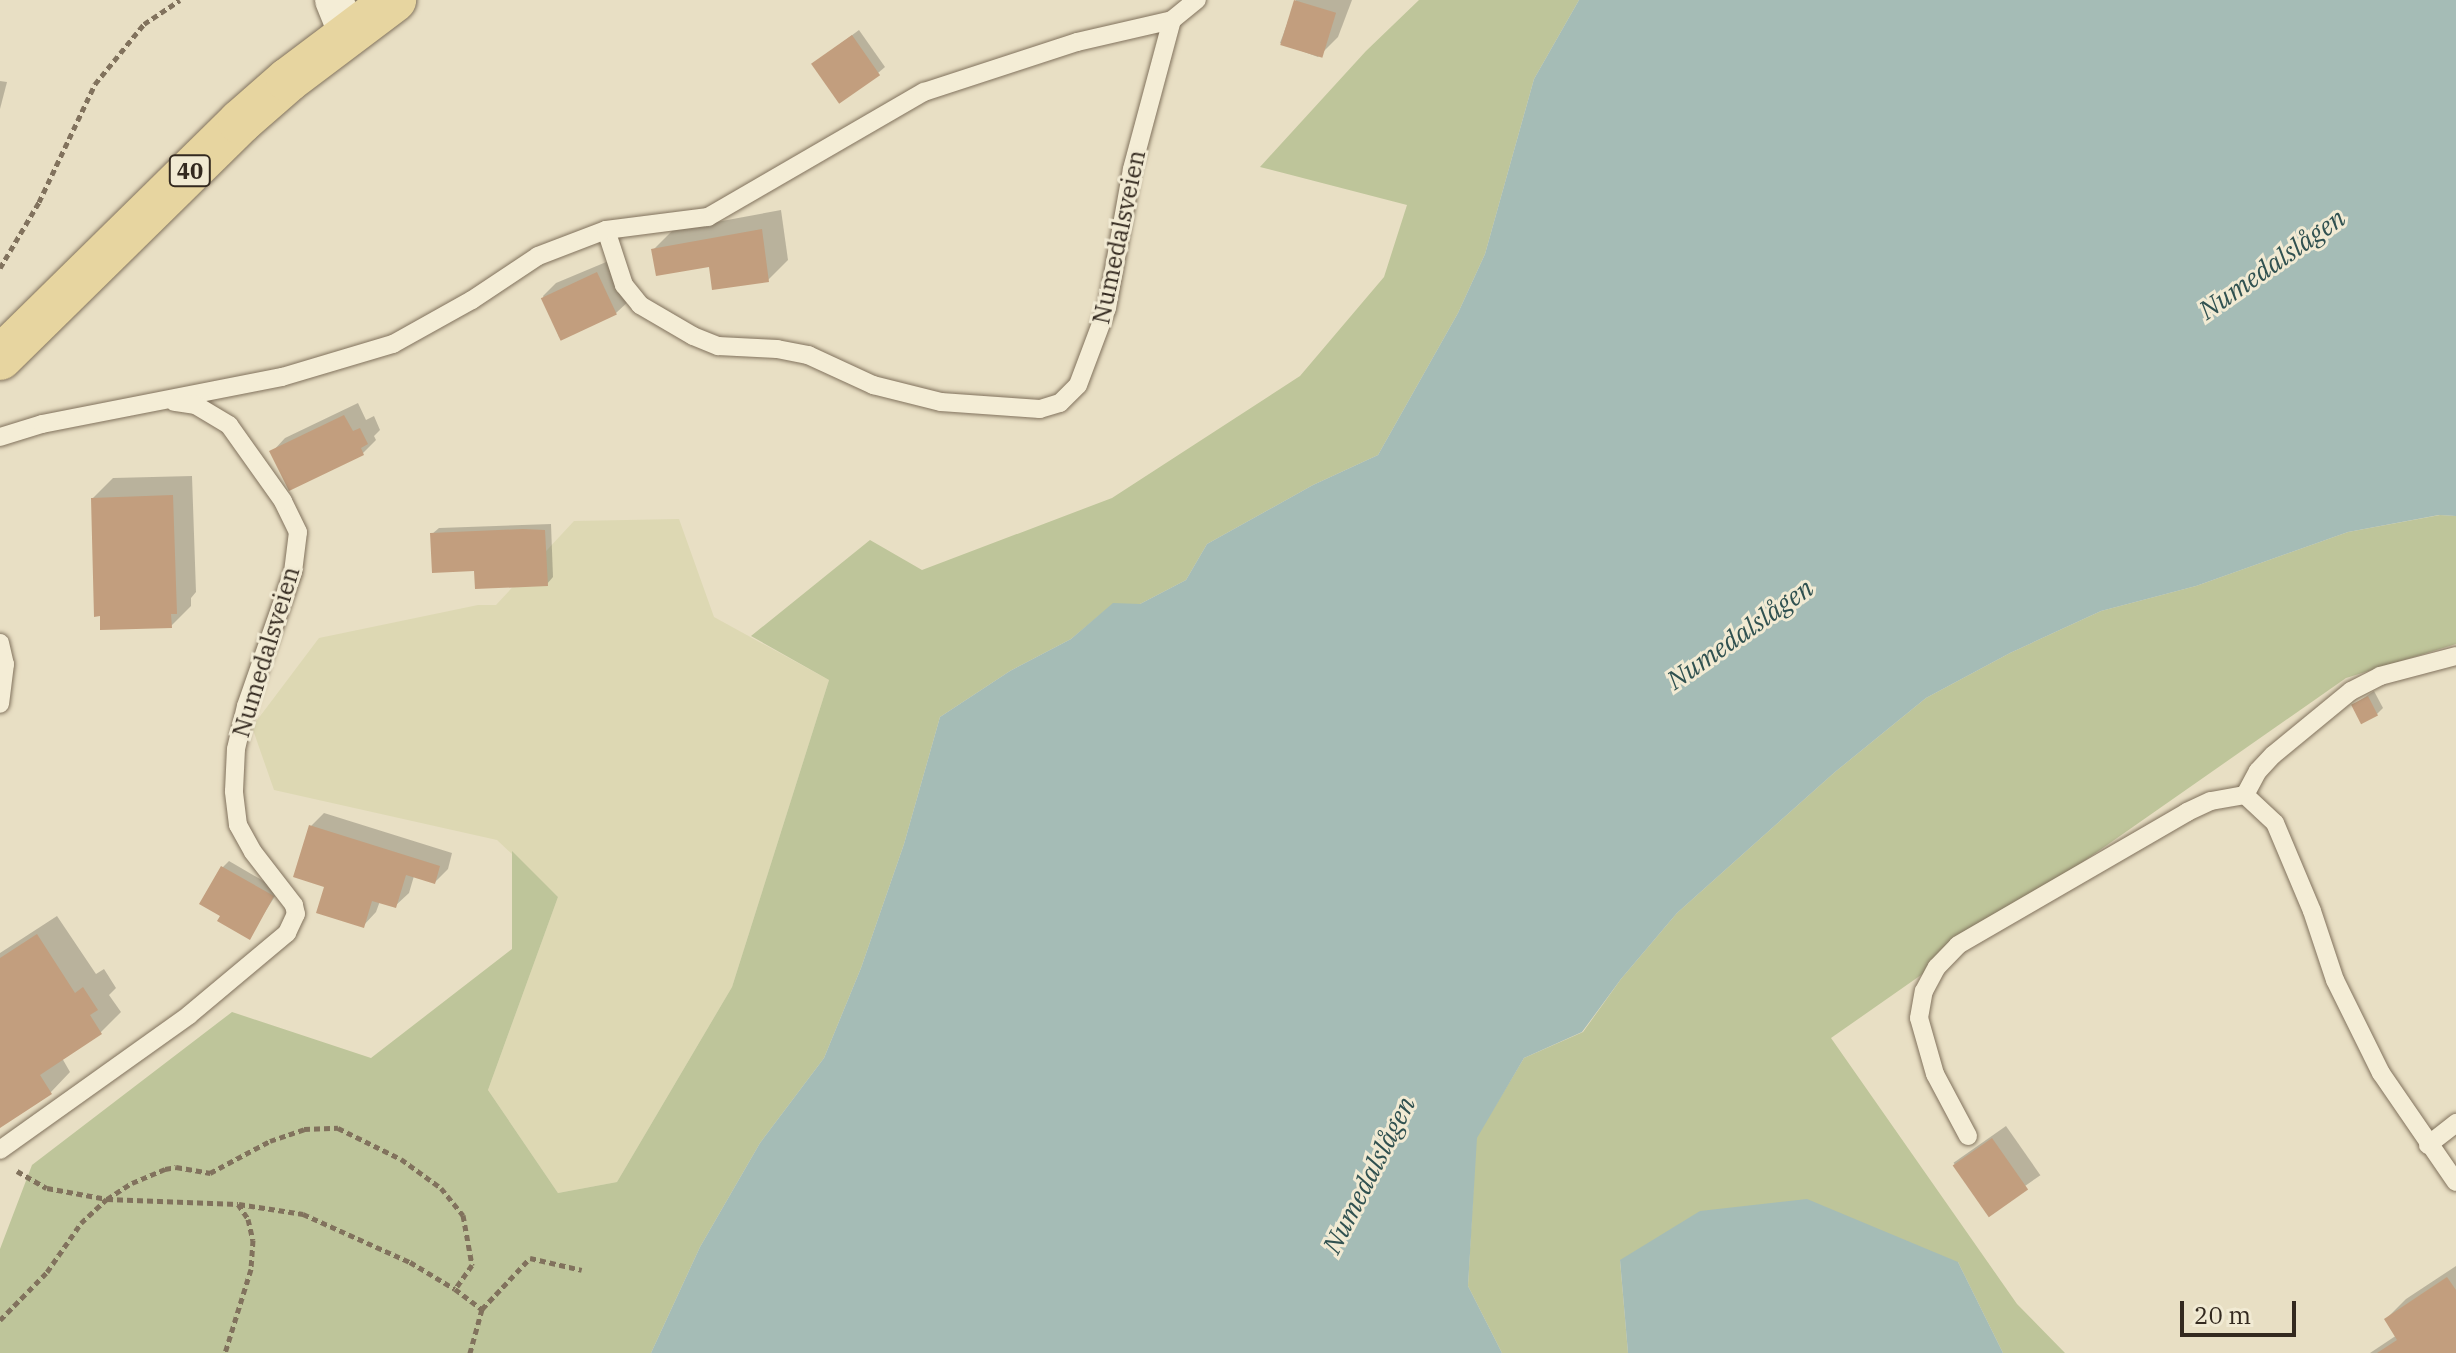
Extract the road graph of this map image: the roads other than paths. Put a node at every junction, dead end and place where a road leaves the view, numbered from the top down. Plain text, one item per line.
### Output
1 (394, 0) edge
2 (1197, 0) edge
3 (341, 17) edge
4 (1172, 20) junction
5 (606, 230) junction
6 (0, 358) edge
7 (164, 400) junction
8 (0, 437) edge
9 (0, 643) edge
10 (2456, 656) edge
11 (0, 704) edge
12 (2245, 795) junction
13 (2456, 1123) edge
14 (1968, 1136) dead end
15 (2428, 1145) junction
16 (0, 1150) edge
17 (2456, 1182) edge

1 - 3 main road, 40
2 - 4 lane, Numedalsveien
3 - 6 main road, 40
4 - 5 lane, Numedalsveien
4 - 5 lane, Numedalsveien
5 - 7 lane, Numedalsveien
7 - 8 lane, Numedalsveien
7 - 16 lane, Numedalsveien
9 - 11 lane
10 - 12 lane
12 - 14 lane
12 - 15 lane
13 - 15 lane
15 - 17 lane

